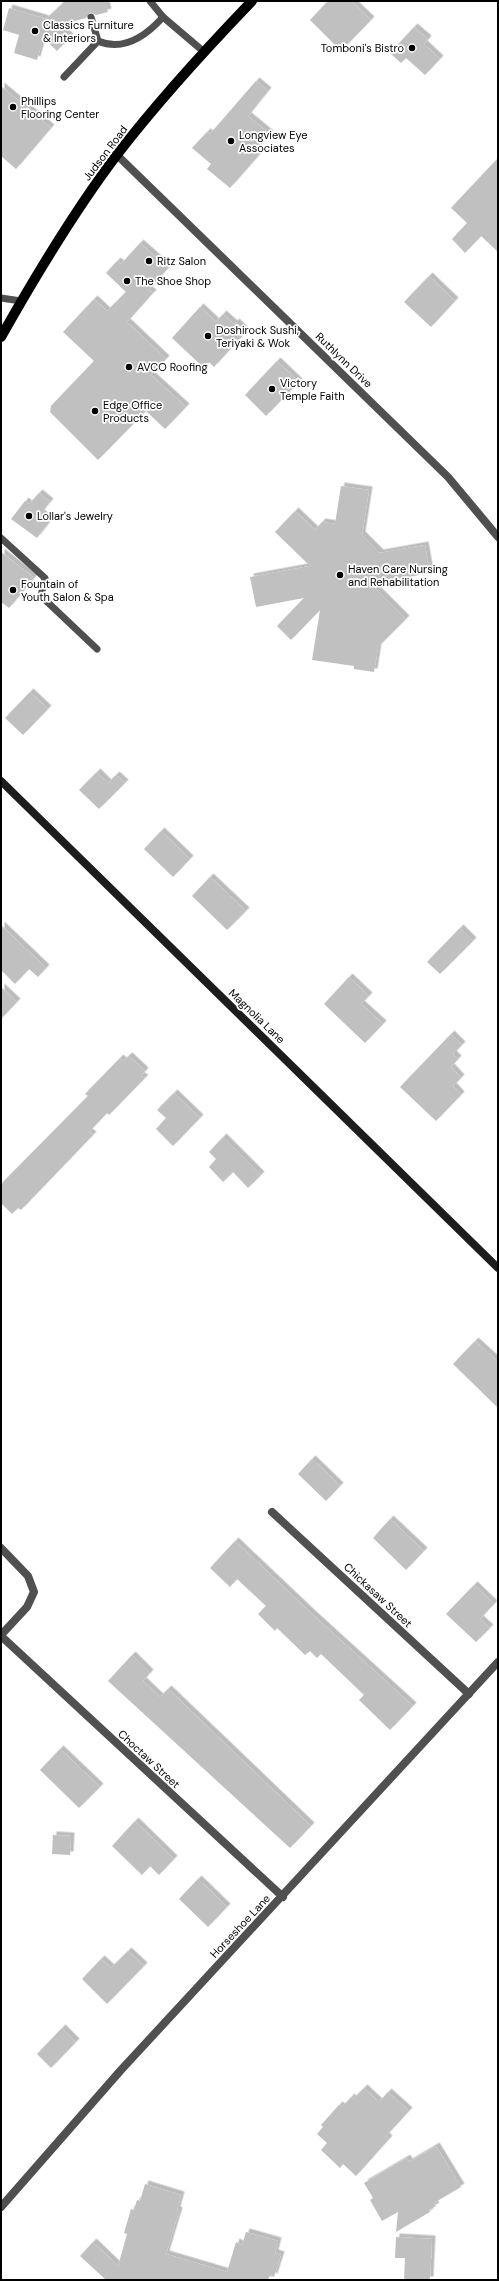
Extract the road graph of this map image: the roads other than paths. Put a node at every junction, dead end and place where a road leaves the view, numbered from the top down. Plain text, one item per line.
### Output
1 (150, 1) edge
2 (252, 1) edge
3 (91, 16) dead end
4 (163, 17) junction
5 (98, 41) junction
6 (203, 51) junction
7 (64, 77) dead end
8 (117, 155) junction
9 (1, 298) edge
10 (21, 301) junction
11 (1, 337) edge
12 (498, 537) edge
13 (1, 538) edge
14 (97, 649) dead end
15 (1, 780) edge
16 (498, 1268) edge
17 (272, 1512) dead end
18 (1, 1548) edge
19 (1, 1635) edge
20 (498, 1662) edge
21 (469, 1694) junction
22 (282, 1897) junction
23 (1, 2207) edge

1 - 4 lane
2 - 6 main road, Judson Road
3 - 5 lane
4 - 5 lane
4 - 6 lane
5 - 7 lane
6 - 8 main road, Judson Road
8 - 10 main road, Judson Road
8 - 12 street, Ruthlynn Drive
9 - 10 lane
10 - 11 main road, Judson Road
13 - 14 lane
15 - 16 main road, Magnolia Lane
17 - 21 street, Chickasaw Street
18 - 19 street
19 - 22 street, Choctaw Street
20 - 21 street, Horseshoe Lane
21 - 22 street, Horseshoe Lane
22 - 23 street, Horseshoe Lane

